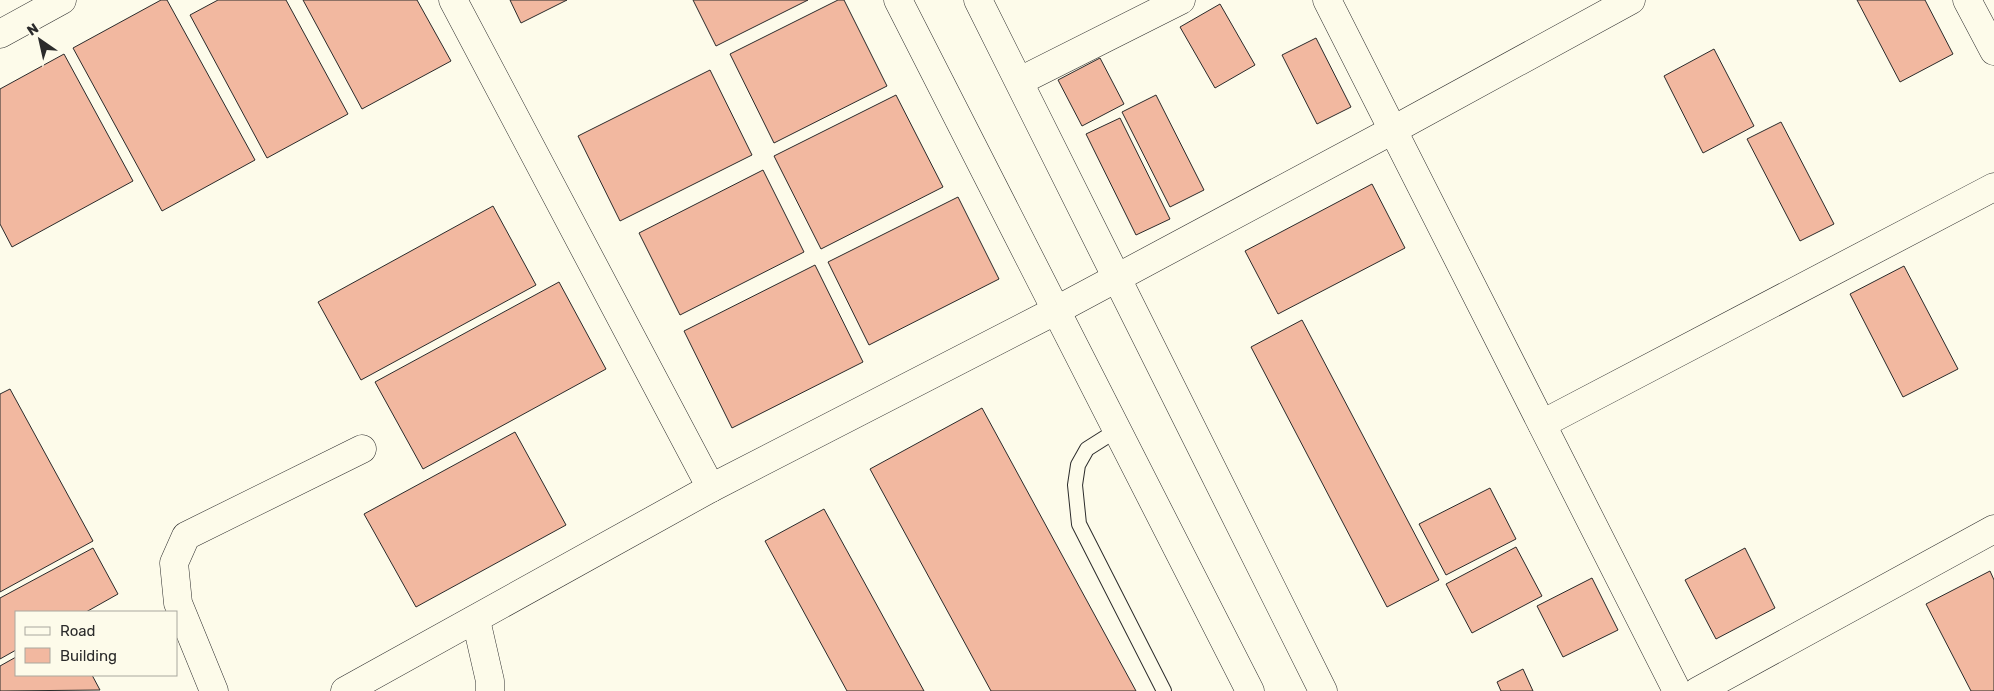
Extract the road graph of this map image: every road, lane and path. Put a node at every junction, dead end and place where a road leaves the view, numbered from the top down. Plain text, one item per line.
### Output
1 (62, 0) edge
2 (453, 0) edge
3 (898, 0) edge
4 (978, 0) edge
5 (1181, 0) edge
6 (1327, 0) edge
7 (1631, 0) edge
8 (1967, 0) edge
9 (0, 34) edge
10 (1994, 51) edge
11 (1020, 81) junction
12 (1393, 130) junction
13 (1994, 187) edge
14 (1116, 278) junction
15 (1055, 311) junction
16 (1542, 424) junction
17 (1117, 430) junction
18 (362, 449) dead end
19 (711, 488) junction
20 (1994, 529) edge
21 (476, 620) junction
22 (214, 691) edge
23 (345, 691) edge
24 (490, 691) edge
25 (1164, 691) edge
26 (1250, 691) edge
27 (1324, 691) edge
28 (1677, 691) edge
29 (1698, 691) edge

1 - 9 street
2 - 19 street
3 - 15 street
4 - 11 street
5 - 11 street
6 - 12 street
7 - 12 street
8 - 10 street
11 - 14 street
12 - 14 street
12 - 16 street
13 - 16 street
14 - 15 street
14 - 27 street
15 - 17 street
15 - 19 street
16 - 28 street
17 - 25 lane
17 - 26 street
18 - 22 street
19 - 21 street
20 - 29 street
21 - 23 street
21 - 24 street

